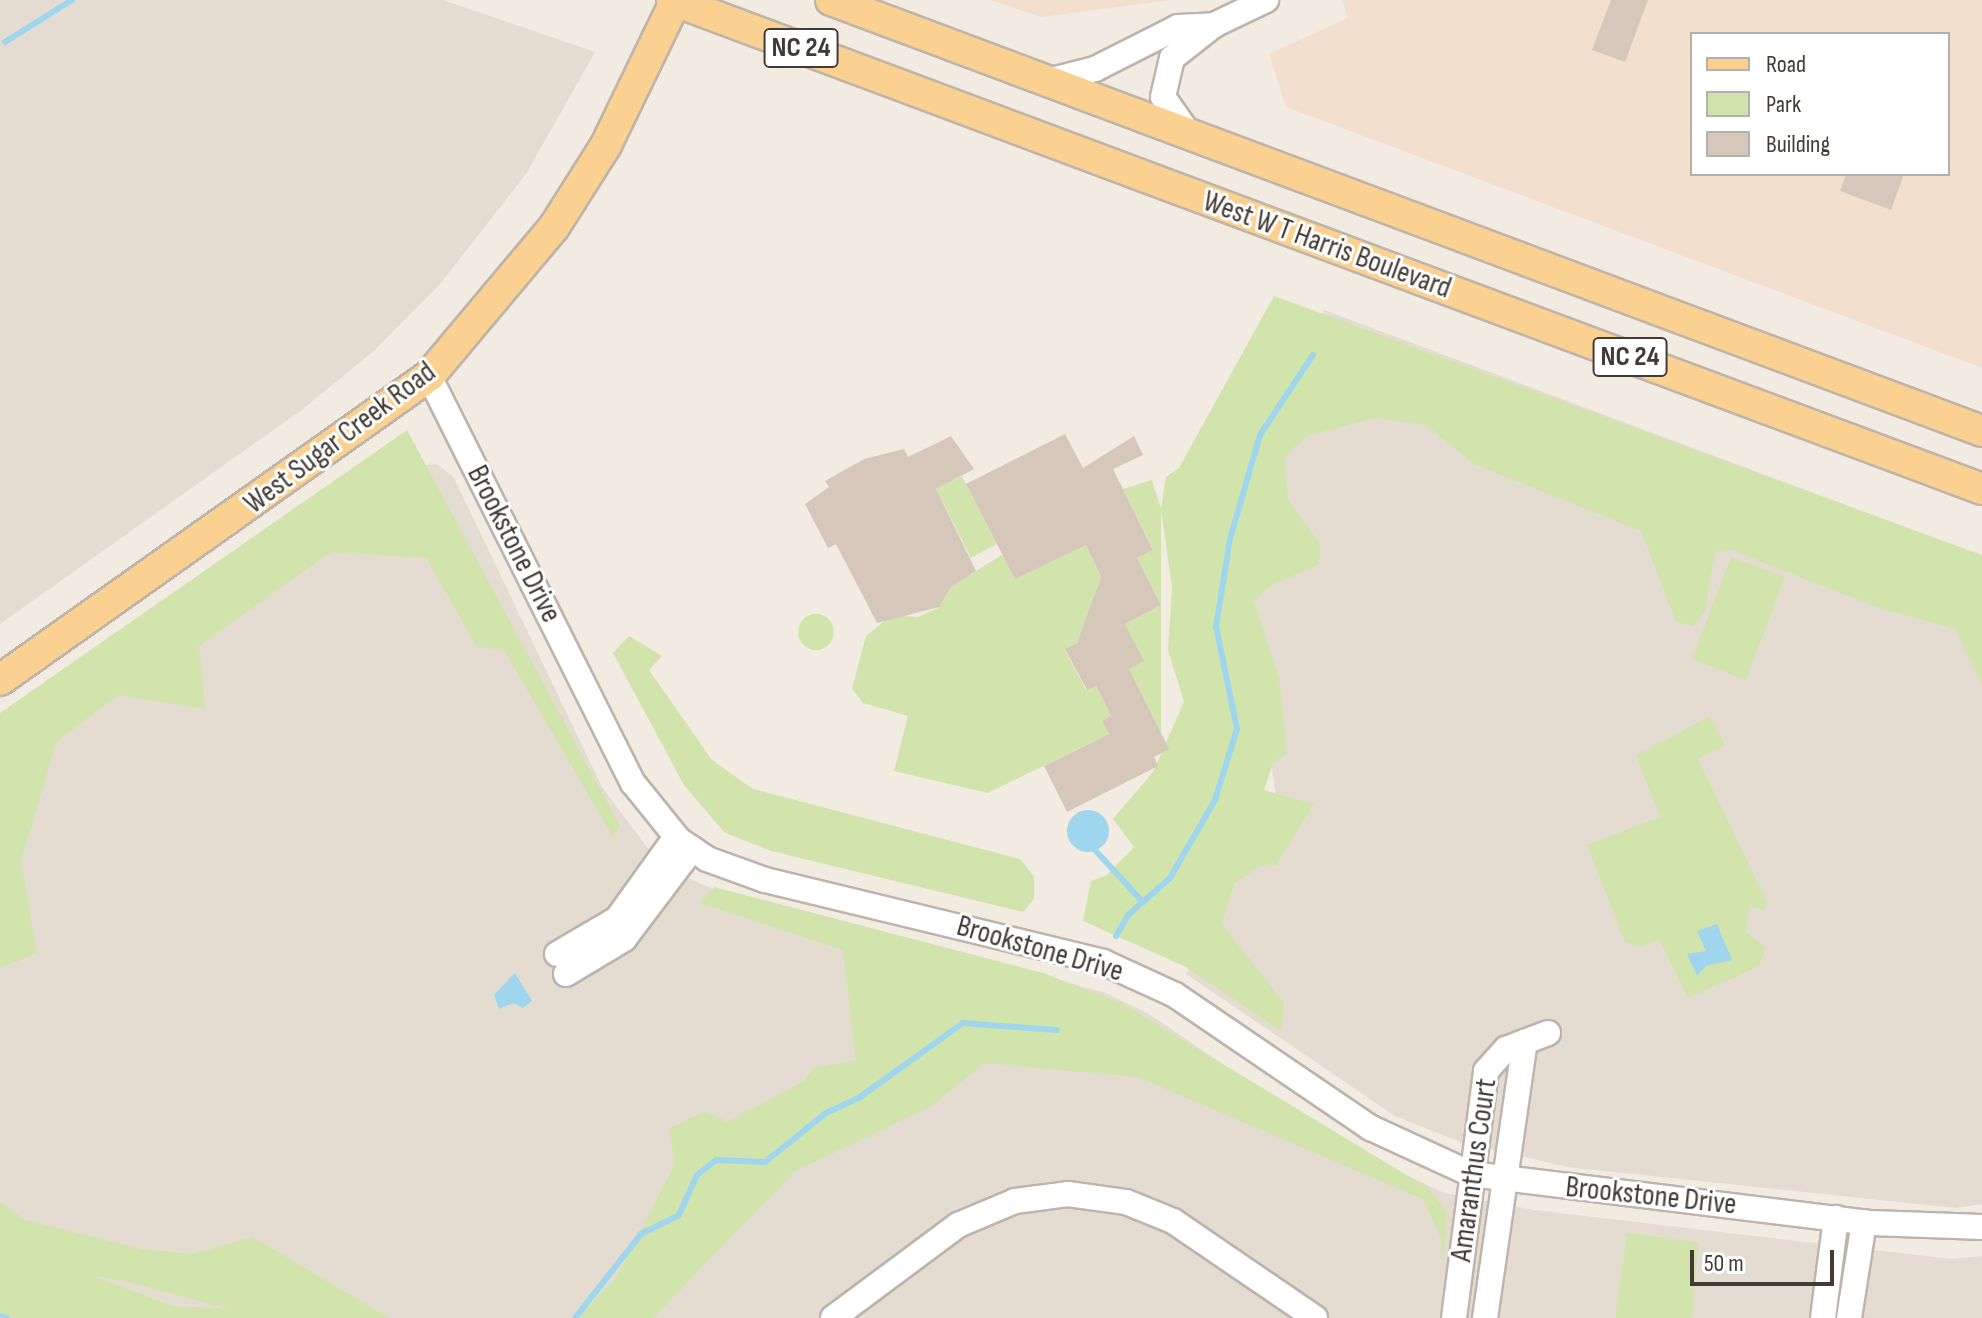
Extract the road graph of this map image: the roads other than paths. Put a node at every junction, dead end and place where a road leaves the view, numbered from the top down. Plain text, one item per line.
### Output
1 (674, 0) edge
2 (831, 0) edge
3 (1266, 0) edge
4 (1214, 25) junction
5 (1048, 81) junction
6 (1189, 134) junction
7 (429, 376) junction
8 (1982, 431) edge
9 (1982, 489) edge
10 (0, 680) edge
11 (684, 843) junction
12 (562, 964) dead end
13 (1548, 1033) dead end
14 (1525, 1042) junction
15 (1471, 1174) junction
16 (1502, 1180) junction
17 (1836, 1218) junction
18 (1864, 1222) junction
19 (1982, 1227) edge
20 (833, 1318) edge
21 (1315, 1318) edge
22 (1454, 1318) edge
23 (1485, 1318) edge
24 (1823, 1318) edge
25 (1849, 1318) edge

1 - 7 main road, West Sugar Creek Road
1 - 9 main road, West W T Harris Boulevard / NC 24
2 - 5 main road, West W T Harris Boulevard / NC 24
3 - 4 street
4 - 5 street
4 - 6 street
5 - 6 main road, West W T Harris Boulevard / NC 24
6 - 8 main road, West W T Harris Boulevard / NC 24
7 - 10 main road, West Sugar Creek Road
7 - 11 street, Brookstone Drive
11 - 12 street
11 - 15 street, Brookstone Drive
13 - 14 street, Amaranthus Court
14 - 15 street, Amaranthus Court
14 - 16 street, Amaranthus Court
15 - 16 street, Brookstone Drive
15 - 22 street, Amaranthus Court
16 - 17 street, Brookstone Drive
16 - 23 street, Amaranthus Court
17 - 18 street, Brookstone Drive
17 - 24 street
18 - 19 street, Brookstone Drive
18 - 25 street
20 - 21 street

